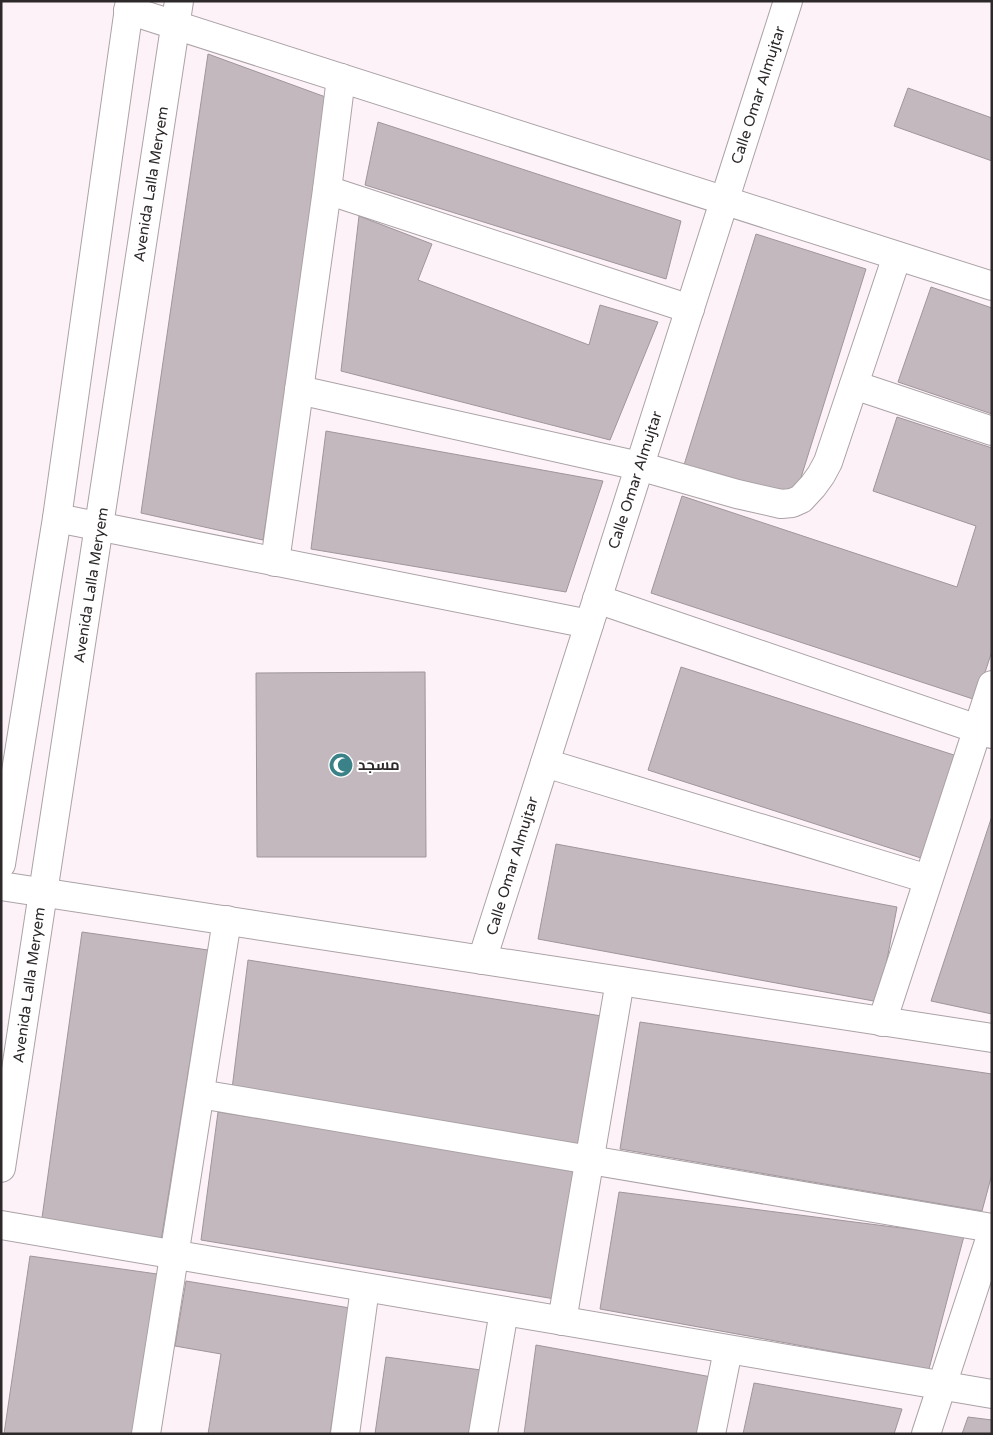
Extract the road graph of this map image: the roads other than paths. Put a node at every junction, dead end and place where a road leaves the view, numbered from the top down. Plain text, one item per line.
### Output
1 (788, 1) edge
2 (129, 6) edge
3 (177, 13) edge
4 (341, 78) junction
5 (327, 190) junction
6 (724, 200) junction
7 (897, 256) junction
8 (992, 286) edge
9 (690, 309) junction
10 (854, 385) junction
11 (299, 390) junction
12 (992, 431) edge
13 (639, 466) junction
14 (57, 518) junction
15 (100, 527) junction
16 (275, 562) junction
17 (597, 599) junction
18 (589, 624) junction
19 (992, 685) edge
20 (985, 732) edge
21 (544, 763) junction
22 (1, 864) edge
23 (928, 879) junction
24 (1, 886) edge
25 (43, 892) junction
26 (227, 920) junction
27 (482, 960) junction
28 (620, 981) junction
29 (882, 1022) junction
30 (992, 1038) edge
31 (200, 1094) junction
32 (589, 1160) junction
33 (1, 1168) edge
34 (1, 1226) edge
35 (992, 1228) edge
36 (992, 1233) edge
37 (174, 1255) junction
38 (365, 1288) junction
39 (504, 1311) junction
40 (562, 1321) junction
41 (728, 1350) junction
42 (941, 1386) junction
43 (992, 1394) edge
44 (146, 1434) edge
45 (345, 1434) edge
46 (483, 1434) edge
47 (711, 1434) edge
48 (926, 1434) edge

1 - 6 street, Calle Omar Almujtar
2 - 3 street
2 - 14 street
3 - 4 street
3 - 15 street, Avenida Lalla Meryem
4 - 5 street
4 - 6 street
5 - 9 street
5 - 11 street
6 - 7 street
6 - 9 street, Calle Omar Almujtar
7 - 8 street
7 - 10 street
9 - 13 street, Calle Omar Almujtar
10 - 12 street
10 - 13 street
11 - 13 street
11 - 16 street
13 - 17 street, Calle Omar Almujtar
14 - 15 street
14 - 22 street
15 - 16 street
15 - 25 street, Avenida Lalla Meryem
16 - 18 street
17 - 18 street, Calle Omar Almujtar
17 - 20 street
18 - 21 street, Calle Omar Almujtar
19 - 20 street
20 - 23 street
21 - 23 street
21 - 27 street, Calle Omar Almujtar
23 - 29 street
24 - 25 street
25 - 26 street
25 - 33 street, Avenida Lalla Meryem
26 - 27 street
26 - 31 street
27 - 28 street
28 - 29 street
28 - 32 street
29 - 30 street
31 - 32 street
31 - 37 street
32 - 35 street
32 - 40 street
34 - 37 street
36 - 42 street
37 - 38 street
37 - 44 street
38 - 39 street
38 - 45 street
39 - 40 street
39 - 46 street
40 - 41 street
41 - 42 street
41 - 47 street
42 - 43 street
42 - 48 street

